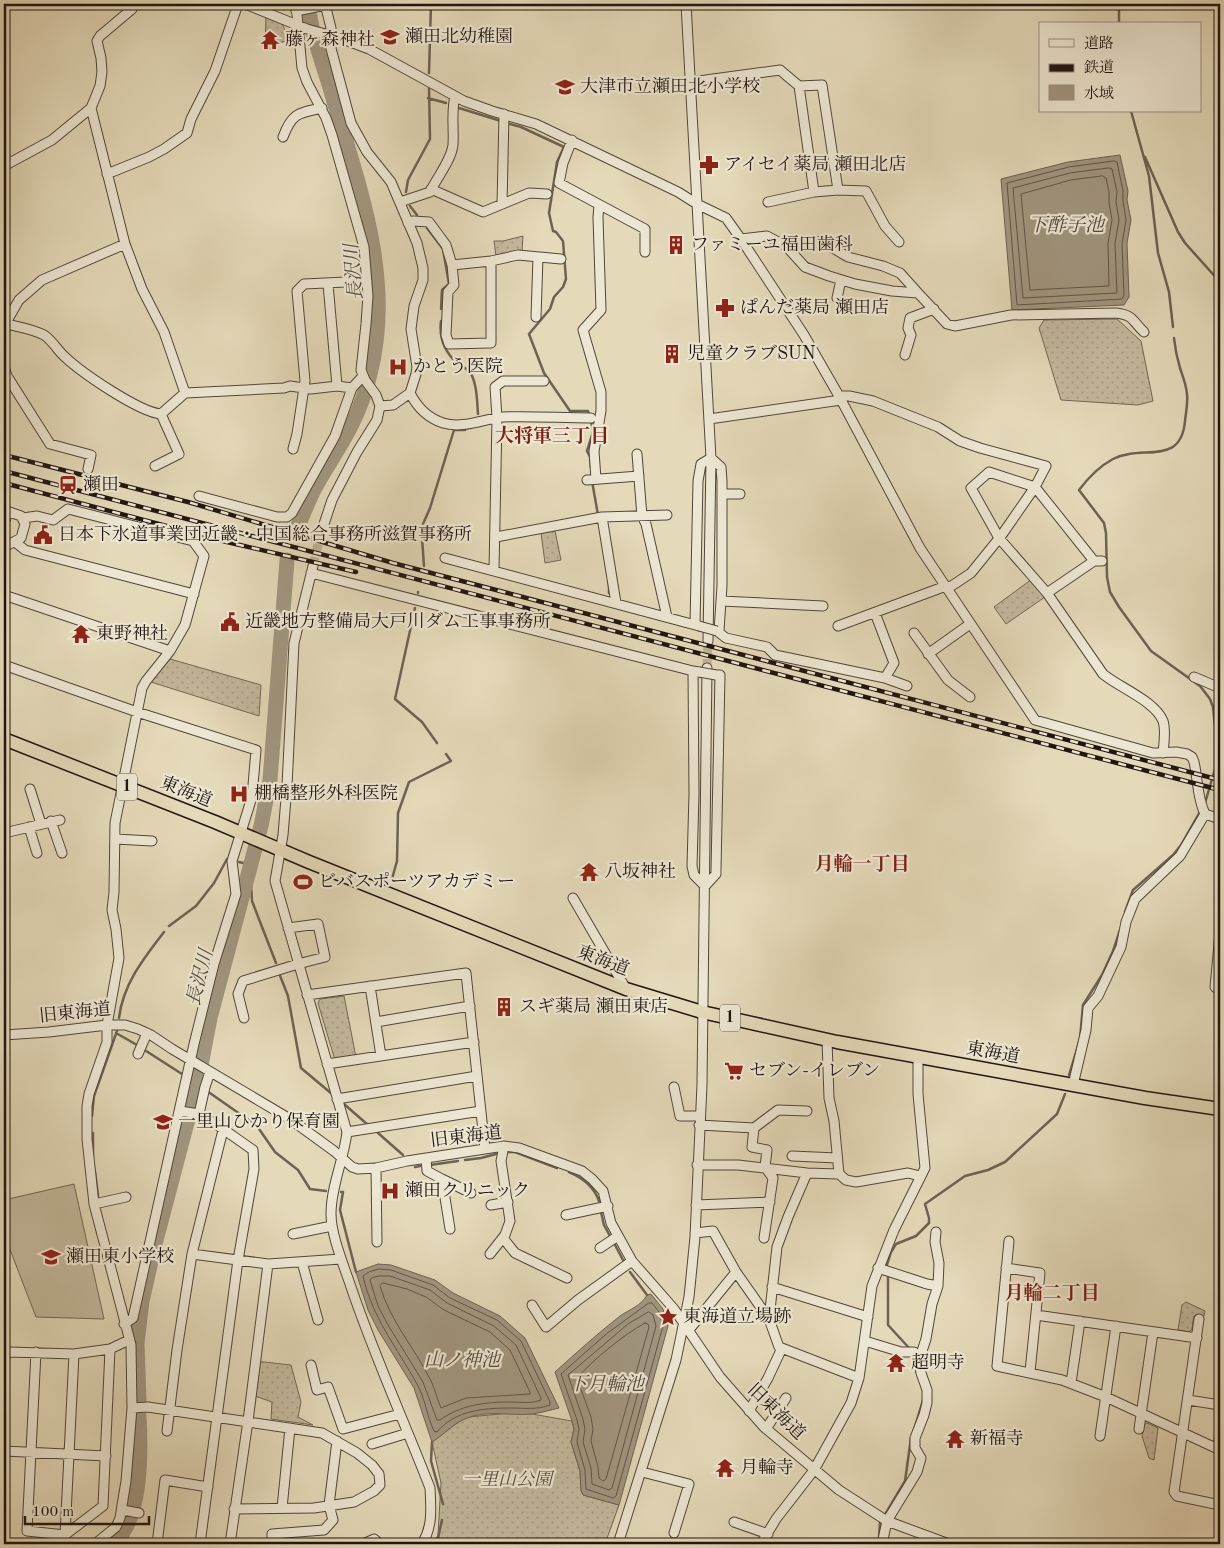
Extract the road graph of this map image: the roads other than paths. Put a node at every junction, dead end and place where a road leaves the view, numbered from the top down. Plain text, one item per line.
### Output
1 (134, 4) edge
2 (238, 4) edge
3 (245, 4) edge
4 (686, 4) edge
5 (325, 5) edge
6 (296, 8) edge
7 (298, 24) junction
8 (328, 34) junction
9 (690, 82) junction
10 (799, 86) junction
11 (455, 96) junction
12 (91, 108) junction
13 (322, 108) junction
14 (504, 119) junction
15 (283, 137) dead end
16 (572, 140) junction
17 (4, 166) edge
18 (107, 174) junction
19 (431, 189) junction
20 (838, 190) junction
21 (814, 192) junction
22 (547, 194) dead end
23 (400, 202) junction
24 (768, 202) dead end
25 (502, 204) junction
26 (697, 204) junction
27 (599, 205) junction
28 (408, 223) junction
29 (741, 239) junction
30 (899, 242) dead end
31 (126, 244) junction
32 (791, 250) junction
33 (646, 252) dead end
34 (538, 257) junction
35 (561, 258) dead end
36 (491, 260) junction
37 (452, 264) junction
38 (367, 280) junction
39 (841, 280) junction
40 (328, 284) junction
41 (918, 293) junction
42 (836, 298) dead end
43 (934, 309) junction
44 (536, 317) dead end
45 (5, 325) edge
46 (1144, 332) dead end
47 (905, 355) dead end
48 (4, 366) edge
49 (362, 376) junction
50 (544, 381) dead end
51 (337, 386) junction
52 (352, 388) junction
53 (303, 389) junction
54 (185, 393) junction
55 (410, 393) junction
56 (840, 398) junction
57 (380, 406) junction
58 (161, 414) junction
59 (497, 418) junction
60 (588, 418) dead end
61 (709, 418) junction
62 (293, 449) dead end
63 (637, 454) dead end
64 (712, 458) junction
65 (155, 466) dead end
66 (88, 469) dead end
67 (639, 476) junction
68 (1035, 487) junction
69 (722, 494) junction
70 (740, 494) dead end
71 (199, 496) dead end
72 (6, 511) edge
73 (667, 515) dead end
74 (642, 516) junction
75 (23, 518) junction
76 (599, 518) junction
77 (4, 523) edge
78 (320, 536) tunnel mouth
79 (496, 537) junction
80 (999, 538) junction
81 (15, 542) junction
82 (4, 547) edge
83 (445, 558) dead end
84 (494, 570) junction
85 (946, 588) junction
86 (1047, 593) junction
87 (194, 594) junction
88 (4, 595) edge
89 (721, 601) junction
90 (616, 603) junction
91 (824, 606) dead end
92 (875, 613) junction
93 (667, 617) junction
94 (970, 624) junction
95 (697, 625) junction
96 (838, 626) dead end
97 (718, 631) junction
98 (914, 633) dead end
99 (708, 641) tunnel mouth
100 (170, 651) junction
101 (928, 654) junction
102 (4, 664) edge
103 (700, 670) junction
104 (1194, 677) dead end
105 (885, 678) junction
106 (907, 686) dead end
107 (1220, 688) edge
108 (970, 697) dead end
109 (137, 712) junction
110 (4, 739) edge
111 (1163, 752) junction
112 (123, 786) junction
113 (30, 789) dead end
114 (1203, 810) junction
115 (1220, 819) edge
116 (41, 824) junction
117 (29, 827) junction
118 (4, 833) edge
119 (246, 835) junction
120 (115, 839) junction
121 (152, 841) dead end
122 (280, 849) junction
123 (37, 853) dead end
124 (62, 853) dead end
125 (705, 886) junction
126 (573, 898) dead end
127 (288, 928) junction
128 (1220, 933) edge
129 (298, 964) junction
130 (370, 986) junction
131 (626, 989) junction
132 (1220, 991) edge
133 (307, 995) junction
134 (470, 1006) junction
135 (702, 1012) junction
136 (244, 1018) dead end
137 (376, 1022) junction
138 (107, 1025) junction
139 (147, 1033) junction
140 (4, 1035) edge
141 (827, 1040) junction
142 (474, 1042) junction
143 (138, 1054) dead end
144 (381, 1056) junction
145 (918, 1057) junction
146 (191, 1061) junction
147 (327, 1064) junction
148 (210, 1072) junction
149 (477, 1076) junction
150 (1073, 1085) junction
151 (674, 1087) dead end
152 (337, 1099) junction
153 (1220, 1109) edge
154 (180, 1110) junction
155 (481, 1111) junction
156 (807, 1111) dead end
157 (700, 1121) junction
158 (213, 1122) dead end
159 (754, 1128) junction
160 (223, 1130) junction
161 (347, 1132) junction
162 (504, 1146) junction
163 (485, 1149) junction
164 (792, 1156) dead end
165 (342, 1158) junction
166 (426, 1158) junction
167 (837, 1158) junction
168 (697, 1165) junction
169 (376, 1168) junction
170 (766, 1168) junction
171 (807, 1173) junction
172 (839, 1174) junction
173 (920, 1176) junction
174 (442, 1180) junction
175 (471, 1193) dead end
176 (126, 1197) dead end
177 (508, 1202) junction
178 (770, 1202) junction
179 (94, 1204) junction
180 (491, 1205) dead end
181 (696, 1205) junction
182 (608, 1206) junction
183 (566, 1216) dead end
184 (332, 1226) junction
185 (450, 1229) dead end
186 (936, 1232) dead end
187 (695, 1233) junction
188 (293, 1234) dead end
189 (618, 1236) junction
190 (503, 1238) junction
191 (764, 1238) dead end
192 (377, 1242) dead end
193 (1009, 1242) dead end
194 (600, 1248) dead end
195 (192, 1254) junction
196 (490, 1254) dead end
197 (341, 1259) junction
198 (238, 1260) junction
199 (632, 1261) junction
200 (302, 1262) junction
201 (268, 1264) junction
202 (1006, 1268) junction
203 (880, 1270) junction
204 (736, 1272) junction
205 (567, 1278) dead end
206 (938, 1286) junction
207 (772, 1287) junction
208 (532, 1305) dead end
209 (1036, 1315) junction
210 (868, 1318) junction
211 (769, 1319) junction
212 (1199, 1319) dead end
213 (318, 1320) dead end
214 (1080, 1321) junction
215 (124, 1324) junction
216 (1116, 1326) junction
217 (686, 1329) junction
218 (1153, 1332) junction
219 (1197, 1338) junction
220 (129, 1340) junction
221 (866, 1341) junction
222 (782, 1348) junction
223 (110, 1349) junction
224 (36, 1352) junction
225 (74, 1354) junction
226 (4, 1356) edge
227 (919, 1360) junction
228 (311, 1365) dead end
229 (1030, 1372) junction
230 (859, 1378) junction
231 (1071, 1383) junction
232 (1106, 1397) junction
233 (786, 1398) dead end
234 (1188, 1400) junction
235 (1220, 1405) edge
236 (132, 1408) junction
237 (170, 1411) junction
238 (749, 1411) junction
239 (1141, 1413) junction
240 (400, 1414) junction
241 (216, 1417) junction
242 (248, 1421) junction
243 (290, 1428) junction
244 (766, 1429) junction
245 (1139, 1429) dead end
246 (1220, 1430) edge
247 (167, 1431) dead end
248 (408, 1433) junction
249 (1183, 1433) junction
250 (1100, 1436) dead end
251 (337, 1441) junction
252 (372, 1444) dead end
253 (1219, 1449) edge
254 (4, 1451) edge
255 (31, 1453) junction
256 (70, 1455) junction
257 (106, 1456) junction
258 (814, 1470) junction
259 (642, 1472) junction
260 (208, 1487) junction
261 (1220, 1496) edge
262 (329, 1505) junction
263 (282, 1508) junction
264 (234, 1509) junction
265 (123, 1510) junction
266 (138, 1513) dead end
267 (886, 1521) junction
268 (734, 1522) dead end
269 (674, 1533) dead end
270 (768, 1534) junction
271 (66, 1535) junction
272 (95, 1544) edge
273 (157, 1544) edge
274 (200, 1544) edge
275 (230, 1544) edge
276 (272, 1544) edge
277 (363, 1544) edge
278 (380, 1544) edge
279 (422, 1544) edge
280 (618, 1544) edge
281 (761, 1544) edge
282 (882, 1544) edge
283 (949, 1544) edge

1 - 12 street
2 - 18 street
3 - 7 street
4 - 9 street
5 - 6 street
5 - 8 street
6 - 7 street
7 - 8 street
7 - 13 street
8 - 11 street
8 - 23 street
9 - 10 street
9 - 26 street
10 - 20 street
10 - 21 street
11 - 14 street
11 - 19 street
12 - 17 street
12 - 18 street
13 - 15 street
13 - 38 street
14 - 16 street
14 - 25 street
16 - 26 street
16 - 27 street
18 - 31 street
19 - 23 street
19 - 25 street
20 - 21 street
20 - 30 street
21 - 24 street
22 - 25 street
23 - 28 street
26 - 29 street
26 - 61 street
27 - 33 street
27 - 67 street
28 - 37 street
28 - 55 street
29 - 32 street
29 - 56 street
31 - 45 street
31 - 54 street
32 - 39 street
32 - 41 street
34 - 35 street
34 - 36 street
34 - 44 street
36 - 37 street
36 - 37 street
38 - 40 street
38 - 49 street
39 - 41 street
39 - 42 street
40 - 51 street
40 - 53 street
41 - 43 street
43 - 46 street
43 - 47 street
45 - 58 street
48 - 66 street
49 - 52 street
49 - 57 street
50 - 59 street
51 - 52 street
51 - 53 street
52 - 71 street
53 - 54 street
53 - 62 street
54 - 58 street
55 - 57 street
55 - 59 street
56 - 61 street
56 - 68 street
56 - 85 street
57 - 78 street
58 - 65 street
59 - 60 street
59 - 79 street
61 - 64 street
63 - 67 street
64 - 69 street
64 - 95 street
64 - 99 street
67 - 74 street
68 - 80 street
68 - 80 street
68 - 86 street
69 - 70 street
69 - 89 street
72 - 75 street
72 - 77 street
73 - 74 street
74 - 76 street
74 - 93 street
75 - 81 street
75 - 87 street
76 - 79 street
76 - 90 street
79 - 84 street
80 - 85 street
80 - 86 street
81 - 82 street
81 - 87 street
83 - 84 street
84 - 90 street
85 - 92 street
85 - 94 street
86 - 111 street
87 - 100 street
88 - 100 street
89 - 91 street
89 - 97 street
90 - 93 street
92 - 96 street
92 - 105 street
93 - 95 street
94 - 101 street
94 - 111 street
95 - 97 street, bridge
97 - 105 street
98 - 101 street
100 - 109 street
101 - 108 street
102 - 109 street
103 - 122 street
103 - 125 street
103 - 125 street
103 - 125 street, bridge
104 - 107 street
105 - 106 street
109 - 112 street
109 - 119 street
110 - 112 highway, 東海道 / 1
111 - 114 street
112 - 119 highway, 東海道 / 1
112 - 120 street
113 - 116 street
114 - 115 street
114 - 150 street
116 - 117 street
116 - 124 street
117 - 118 street
117 - 123 street
119 - 122 highway, 東海道 / 1
119 - 146 street
120 - 121 street
120 - 138 street
122 - 127 street
122 - 131 highway, 東海道 / 1
125 - 135 street
126 - 131 street
127 - 129 street
127 - 129 street
128 - 132 street
129 - 133 street
129 - 136 street
130 - 133 street
130 - 134 street
130 - 137 street
131 - 135 highway, 東海道 / 1
133 - 147 street
134 - 137 street
134 - 142 street
135 - 141 highway, 東海道 / 1
135 - 157 street
137 - 144 street
138 - 139 street, 旧東海道
138 - 140 street, 旧東海道
138 - 179 street
139 - 143 street
139 - 146 street, 旧東海道
141 - 145 highway, 東海道 / 1
141 - 167 street
142 - 144 street
142 - 149 street
144 - 147 street
145 - 150 highway, 東海道 / 1
145 - 173 street
146 - 148 street, 旧東海道
146 - 154 street
147 - 152 street
148 - 154 street
148 - 165 street, 旧東海道
149 - 152 street
149 - 155 street
150 - 153 highway, 東海道 / 1
151 - 157 street
152 - 161 street
154 - 215 street
155 - 161 street
155 - 163 street
156 - 159 street
157 - 159 street
157 - 168 street
158 - 160 street
159 - 170 street
160 - 195 street
160 - 198 street
161 - 165 street
162 - 163 street, 旧東海道
162 - 177 street
162 - 182 street, 旧東海道
163 - 166 street, 旧東海道
164 - 167 street
165 - 169 street, 旧東海道
165 - 184 street
166 - 169 street, 旧東海道
166 - 174 street
167 - 172 street
168 - 170 street
168 - 181 street
169 - 192 street
170 - 171 street
170 - 178 street
171 - 172 street
171 - 207 street
172 - 173 street
173 - 203 street
174 - 175 street
174 - 185 street
176 - 179 street
177 - 180 street
177 - 190 street
178 - 181 street
178 - 191 street
179 - 215 street
181 - 187 street
182 - 183 street
182 - 189 street, 旧東海道
184 - 188 street
184 - 197 street
186 - 206 street
187 - 204 street
187 - 217 street
189 - 194 street
189 - 199 street, 旧東海道
190 - 196 street
190 - 205 street
193 - 202 street
195 - 198 street
195 - 237 street
197 - 200 street
197 - 240 street
198 - 201 street
198 - 241 street
199 - 208 street
199 - 217 street, 旧東海道
200 - 201 street
200 - 213 street
201 - 242 street
202 - 209 street
202 - 229 street
203 - 206 street
203 - 210 street
204 - 211 street
204 - 217 street
206 - 227 street
207 - 210 street
207 - 211 street
209 - 214 street
209 - 229 street
210 - 221 street
211 - 222 street
212 - 219 street
214 - 216 street
214 - 231 street
215 - 220 street
216 - 218 street
216 - 232 street
217 - 238 street, 旧東海道
217 - 259 street
218 - 219 street
218 - 239 street
219 - 234 street
220 - 223 street
220 - 236 street
221 - 227 street
221 - 230 street
222 - 230 street
222 - 238 street
223 - 225 street
223 - 257 street
224 - 225 street
224 - 226 street
224 - 255 street
225 - 256 street
227 - 267 street
228 - 240 street
229 - 231 street
230 - 258 street
231 - 232 street
232 - 239 street
232 - 250 street
233 - 244 street
234 - 235 street
234 - 249 street
236 - 237 street
236 - 265 street
237 - 241 street
237 - 247 street
238 - 244 street, 旧東海道
239 - 245 street
239 - 249 street
240 - 248 street
241 - 242 street
241 - 260 street
242 - 243 street
242 - 264 street
243 - 251 street
243 - 263 street
244 - 258 street, 旧東海道
246 - 253 street
248 - 252 street
248 - 279 street
249 - 253 street
249 - 261 street
251 - 262 street
251 - 262 street
254 - 255 street
255 - 256 street
255 - 271 street
256 - 257 street
256 - 271 street
257 - 271 street
258 - 267 street, 旧東海道
258 - 270 street
259 - 269 street
259 - 280 street
260 - 273 street
260 - 274 street
262 - 263 street
262 - 276 street
263 - 264 street
264 - 275 street
265 - 266 street
265 - 272 street
267 - 282 street
267 - 283 street, 旧東海道
268 - 270 street
270 - 281 street
277 - 278 street

